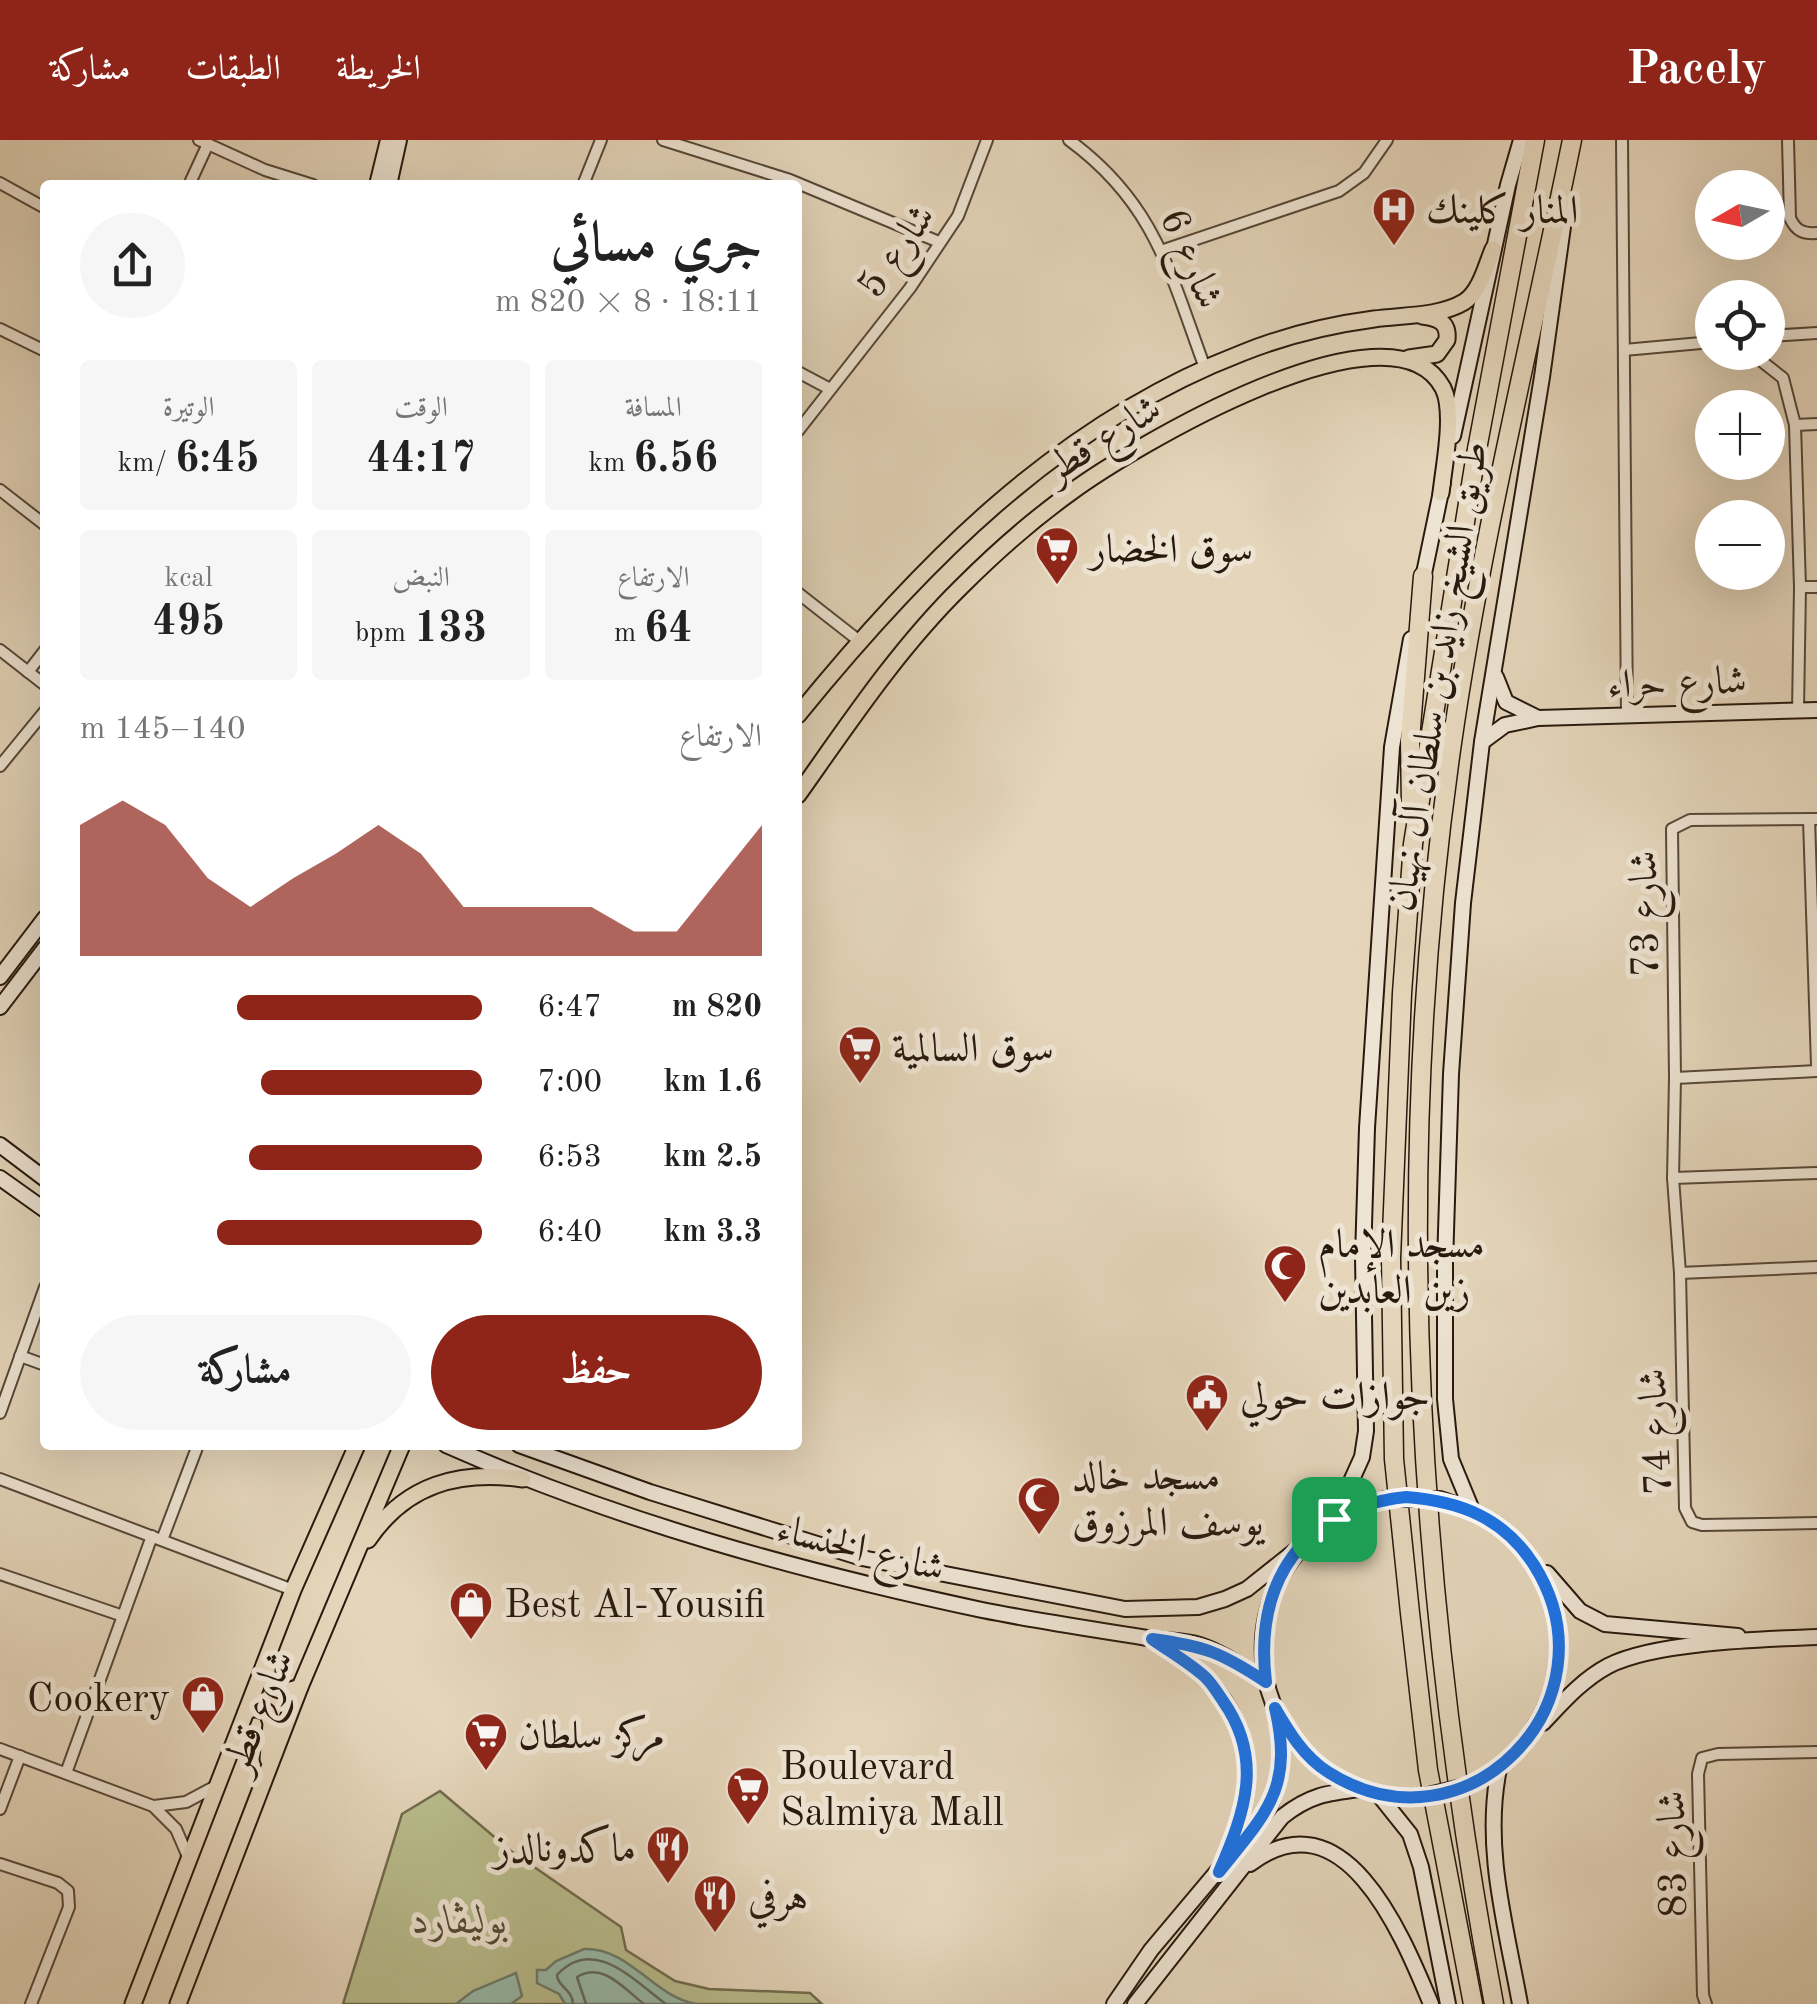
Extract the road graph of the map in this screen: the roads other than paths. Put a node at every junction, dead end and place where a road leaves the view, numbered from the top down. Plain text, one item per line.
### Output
1 (388, 140) edge
2 (399, 140) edge
3 (601, 140) edge
4 (663, 140) edge
5 (987, 140) edge
6 (1069, 140) edge
7 (1387, 140) edge
8 (1521, 140) edge
9 (1535, 140) edge
10 (1622, 140) edge
11 (1788, 140) edge
12 (203, 143) edge
13 (1571, 146) edge
14 (191, 180) edge
15 (299, 180) edge
16 (378, 180) edge
17 (389, 180) edge
18 (584, 180) edge
19 (790, 180) edge
20 (0, 183) edge
21 (802, 185) edge
22 (40, 205) edge
23 (1817, 233) edge
24 (939, 242) junction
25 (1493, 249) junction
26 (1161, 251) junction
27 (1415, 314) junction
28 (0, 329) edge
29 (1817, 333) edge
30 (1785, 335) edge
31 (1695, 344) edge
32 (40, 349) edge
33 (1624, 350) junction
34 (1405, 358) junction
35 (1205, 368) junction
36 (1773, 370) edge
37 (802, 374) edge
38 (830, 390) junction
39 (1817, 424) edge
40 (802, 426) edge
41 (1795, 426) junction
42 (0, 490) edge
43 (1441, 493) junction
44 (40, 521) edge
45 (1423, 576) junction
46 (1800, 587) junction
47 (1817, 587) edge
48 (802, 596) edge
49 (858, 640) junction
50 (0, 650) edge
51 (40, 656) edge
52 (28, 672) junction
53 (1494, 672) junction
54 (40, 681) edge
55 (802, 710) edge
56 (1817, 710) edge
57 (1798, 711) junction
58 (1627, 715) junction
59 (40, 717) edge
60 (1538, 718) junction
61 (1482, 742) junction
62 (0, 766) edge
63 (802, 789) edge
64 (1813, 819) edge
65 (1413, 844) junction
66 (40, 925) edge
67 (40, 955) edge
68 (0, 977) edge
69 (0, 1007) edge
70 (1817, 1068) edge
71 (1675, 1078) junction
72 (0, 1146) edge
73 (1817, 1173) edge
74 (40, 1176) edge
75 (0, 1178) edge
76 (1673, 1178) junction
77 (40, 1206) edge
78 (1817, 1267) edge
79 (1680, 1273) junction
80 (40, 1301) edge
81 (20, 1356) junction
82 (40, 1363) edge
83 (0, 1413) edge
84 (196, 1450) edge
85 (355, 1450) edge
86 (400, 1450) edge
87 (457, 1450) edge
88 (533, 1450) edge
89 (0, 1479) edge
90 (524, 1479) junction
91 (1472, 1510) junction
92 (1334, 1519) junction
93 (1817, 1523) edge
94 (157, 1539) junction
95 (1301, 1546) junction
96 (1522, 1546) junction
97 (352, 1564) junction
98 (0, 1574) edge
99 (293, 1590) junction
100 (123, 1616) junction
101 (1817, 1637) edge
102 (1759, 1638) junction
103 (1152, 1639) junction
104 (272, 1643) junction
105 (1266, 1682) junction
106 (300, 1687) junction
107 (1275, 1708) junction
108 (246, 1712) junction
109 (1537, 1728) junction
110 (0, 1749) edge
111 (1817, 1752) edge
112 (20, 1756) junction
113 (1499, 1769) junction
114 (66, 1773) junction
115 (266, 1778) junction
116 (216, 1786) junction
117 (1362, 1789) junction
118 (1378, 1794) junction
119 (153, 1806) junction
120 (0, 1810) edge
121 (190, 1859) junction
122 (0, 1864) edge
123 (1219, 1872) junction
124 (1238, 1874) junction
125 (31, 2004) edge
126 (136, 2004) edge
127 (178, 2004) edge
128 (1114, 2004) edge
129 (1135, 2004) edge
130 (1431, 2004) edge
131 (1448, 2004) edge
132 (1474, 2004) edge
133 (1494, 2004) edge
134 (1520, 2004) edge
135 (1706, 2004) edge

1 - 16 main road
2 - 17 main road
3 - 18 street
4 - 19 street
5 - 24 street, شارع 5
6 - 26 street, شارع 6
7 - 26 street
8 - 25 main road
9 - 65 highway, طريق الشيخ زايد بن سلطان آل نهيان
10 - 33 street
11 - 23 street
12 - 14 street
12 - 15 street
13 - 53 main road
13 - 133 highway, طريق الشيخ زايد بن سلطان آل نهيان
20 - 22 street
21 - 24 street
24 - 38 street, شارع 5
25 - 27 main road, شارع قطر
25 - 43 main road
26 - 35 street, شارع 6
27 - 34 main road
27 - 35 main road, شارع قطر
28 - 32 street
29 - 30 street
31 - 33 street
33 - 58 street
34 - 43 main road
34 - 63 main road, شارع قطر
35 - 49 main road, شارع قطر
36 - 41 street
37 - 38 street
38 - 40 street, شارع 5
39 - 41 street
41 - 46 street
42 - 44 street
43 - 45 main road
45 - 65 highway
45 - 92 main road
46 - 47 street
46 - 57 street
48 - 49 street
49 - 55 main road, شارع قطر
50 - 52 street
51 - 52 street
52 - 54 street
53 - 60 main road
53 - 61 main road
56 - 57 main road, شارع حراء
57 - 58 main road, شارع حراء
58 - 60 main road, شارع حراء
59 - 62 street
60 - 61 main road, شارع حراء
61 - 91 main road
64 - 70 street, شارع 73
64 - 71 street, شارع 73
65 - 132 highway, طريق الشيخ زايد بن سلطان آل نهيان
66 - 68 main road
67 - 69 main road
70 - 71 street, شارع 73
71 - 76 street, شارع 73
72 - 74 main road
73 - 76 street
75 - 77 main road
76 - 79 street, شارع 74
78 - 79 street
79 - 93 street, شارع 74
80 - 81 street
81 - 82 street
81 - 83 street
84 - 94 street
85 - 99 main road, شارع قطر
86 - 97 main road, شارع قطر
87 - 90 main road, شارع الخنساء
88 - 95 main road, شارع الخنساء
89 - 94 street
90 - 97 main road
90 - 103 main road, شارع الخنساء
91 - 92 main road, bridge
91 - 96 main road
92 - 95 main road
94 - 99 street
94 - 100 street
95 - 105 main road
96 - 102 main road
96 - 109 main road
97 - 106 main road, شارع قطر
98 - 100 street
99 - 104 main road, شارع قطر
100 - 114 street
101 - 102 main road
102 - 109 main road
103 - 105 main road, شارع الخنساء
103 - 123 main road
104 - 106 main road
104 - 108 main road, شارع قطر
105 - 107 main road
106 - 115 main road, شارع قطر
107 - 117 main road
107 - 123 main road
108 - 115 main road
108 - 116 main road, شارع قطر
109 - 113 main road
110 - 112 street
111 - 135 street, شارع 83
112 - 114 street
112 - 120 street
113 - 118 main road, bridge
113 - 134 main road
114 - 119 street
115 - 127 main road, شارع قطر
116 - 119 street
116 - 121 main road, شارع قطر
117 - 118 main road
117 - 124 main road
118 - 131 main road
119 - 121 street
121 - 126 main road, شارع قطر
122 - 125 street
123 - 128 main road
124 - 129 main road
124 - 130 main road

